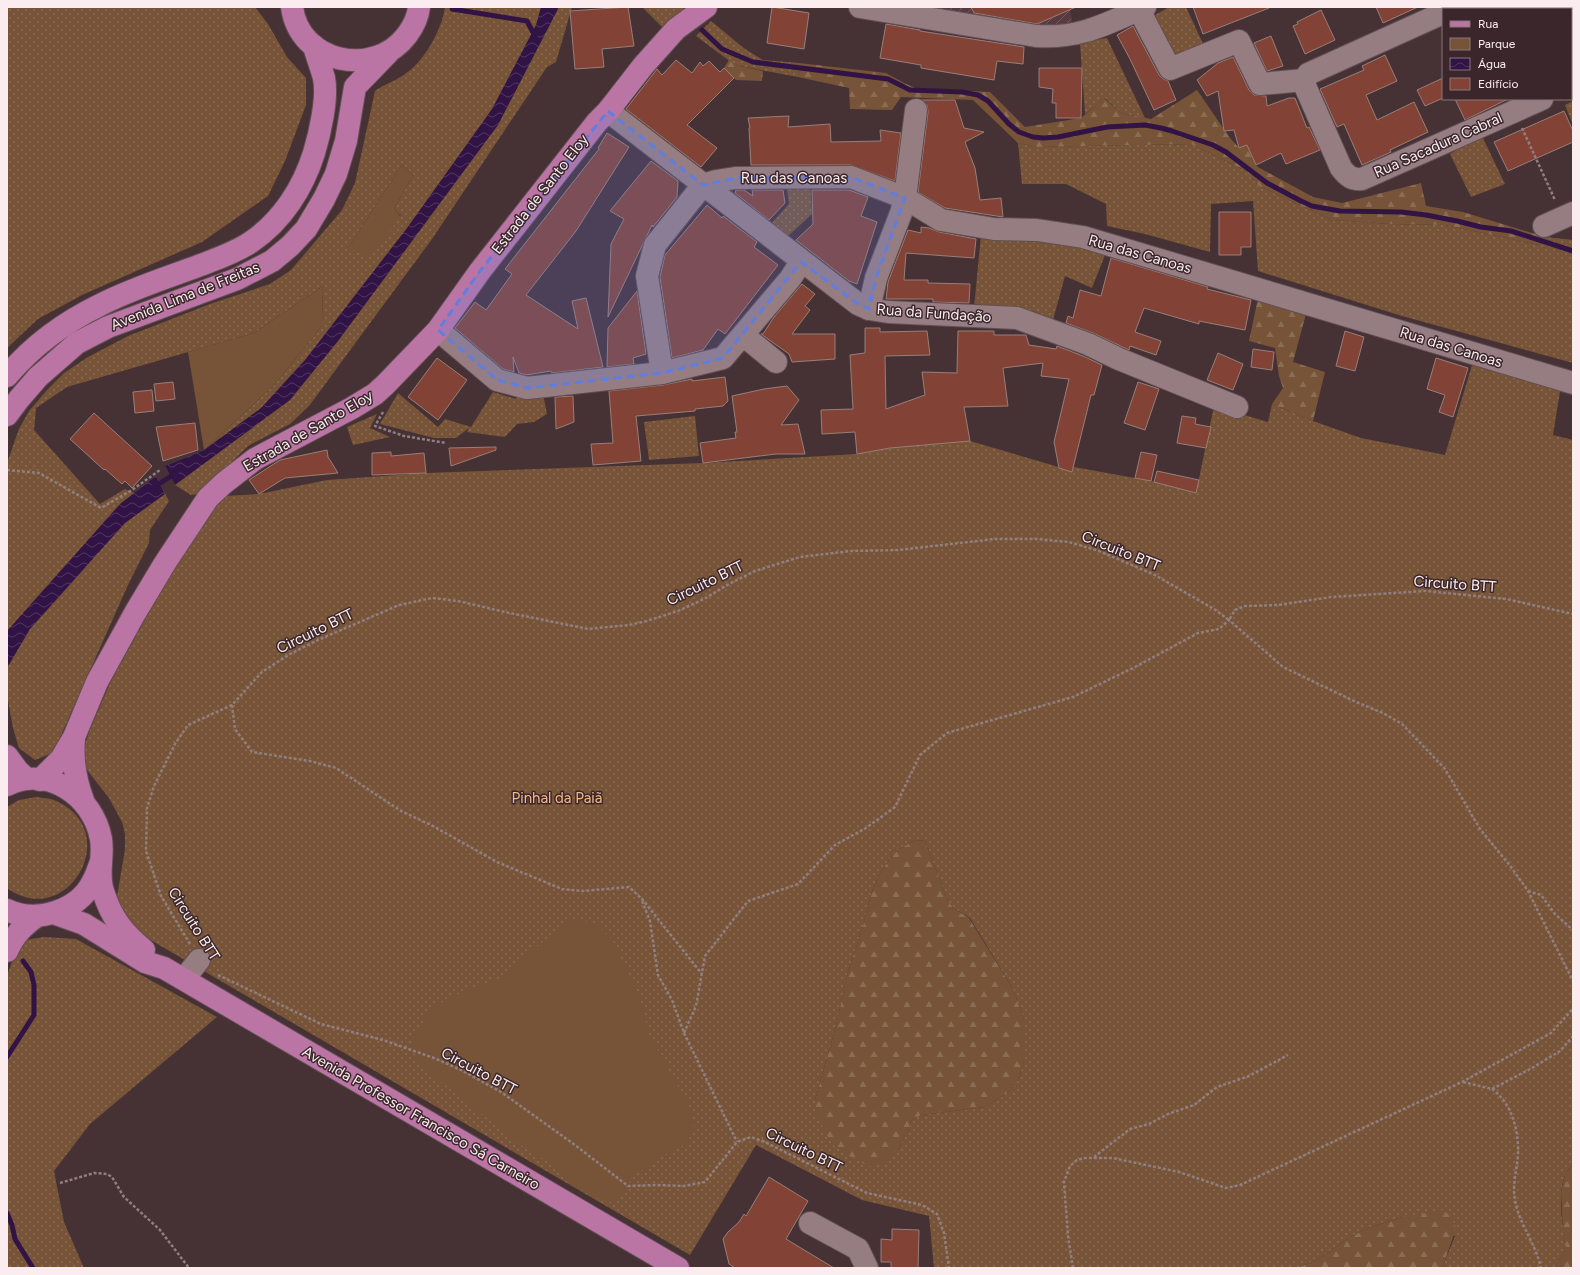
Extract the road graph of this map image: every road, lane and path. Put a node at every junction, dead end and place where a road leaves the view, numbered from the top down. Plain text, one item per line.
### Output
1 (419, 7) edge
2 (706, 7) edge
3 (860, 7) edge
4 (1142, 8) edge
5 (291, 9) edge
6 (1442, 13) edge
7 (314, 46) junction
8 (388, 53) junction
9 (1305, 80) junction
10 (1540, 100) edge
11 (916, 110) dead end
12 (608, 111) junction
13 (1514, 111) junction
14 (703, 185) junction
15 (905, 198) junction
16 (1560, 219) edge
17 (801, 262) junction
18 (869, 309) junction
19 (438, 330) junction
20 (743, 335) junction
21 (776, 362) dead end
22 (662, 373) junction
23 (7, 376) edge
24 (1573, 383) edge
25 (371, 397) junction
26 (1237, 407) dead end
27 (7, 415) edge
28 (446, 443) dead end
29 (7, 470) edge
30 (160, 470) dead end
31 (1573, 614) edge
32 (1229, 620) junction
33 (232, 705) junction
34 (74, 737) junction
35 (7, 756) edge
36 (25, 782) edge
37 (83, 800) junction
38 (100, 863) junction
39 (1528, 891) junction
40 (642, 899) junction
41 (7, 910) edge
42 (45, 915) junction
43 (1573, 930) edge
44 (7, 951) edge
45 (199, 960) junction
46 (164, 968) junction
47 (702, 975) junction
48 (184, 979) junction
49 (1573, 981) edge
50 (1573, 1009) edge
51 (1573, 1017) edge
52 (684, 1032) junction
53 (1573, 1036) edge
54 (1288, 1055) dead end
55 (1462, 1082) junction
56 (1492, 1089) junction
57 (737, 1142) junction
58 (1094, 1157) junction
59 (60, 1183) dead end
60 (810, 1223) dead end
61 (189, 1268) edge
62 (678, 1268) edge
63 (867, 1268) edge
64 (949, 1268) edge
65 (1073, 1268) edge
66 (1541, 1268) edge

1 - 8 main road
2 - 12 main road, Estrada de Santo Eloy
3 - 4 street
4 - 9 street
5 - 7 main road
6 - 9 street
7 - 8 main road
7 - 23 main road, Avenida Lima de Freitas
8 - 27 main road, Avenida Lima de Freitas
9 - 13 street, Rua Sacadura Cabral
10 - 13 street, Rua Sacadura Cabral
11 - 15 street
12 - 14 street, Rua da Fundação
12 - 19 main road, Estrada de Santo Eloy
13 - 16 path
14 - 15 street, Rua das Canoas
14 - 17 street, Rua da Fundação
14 - 22 street
15 - 18 street
15 - 24 street, Rua das Canoas
17 - 18 street, Rua da Fundação
17 - 20 street
18 - 26 street, Rua da Fundação
19 - 22 street
19 - 25 main road, Estrada de Santo Eloy
20 - 21 street
20 - 22 street
25 - 28 path
25 - 34 main road, Estrada de Santo Eloy
29 - 30 path
31 - 32 path, Circuito BTT
32 - 33 path, Circuito BTT
32 - 39 path
32 - 47 path
33 - 40 path
33 - 45 path, Circuito BTT
34 - 36 main road, Estrada de Santo Eloy
34 - 37 main road, Estrada de Santo Eloy
35 - 36 main road
36 - 37 main road
37 - 38 main road
38 - 42 main road
38 - 46 main road
39 - 43 path
39 - 49 path
40 - 47 path
40 - 52 path
41 - 42 main road
42 - 44 main road
42 - 46 main road
45 - 48 street
45 - 57 path, Circuito BTT
46 - 48 main road, Avenida Professor Francisco Sá Carneiro
47 - 52 path
48 - 62 main road, Avenida Professor Francisco Sá Carneiro
50 - 51 path
50 - 55 path
52 - 57 path
53 - 56 path
54 - 58 path
55 - 56 path
55 - 58 path
56 - 66 path
57 - 64 path, Circuito BTT
58 - 65 path
59 - 61 path
60 - 63 street

